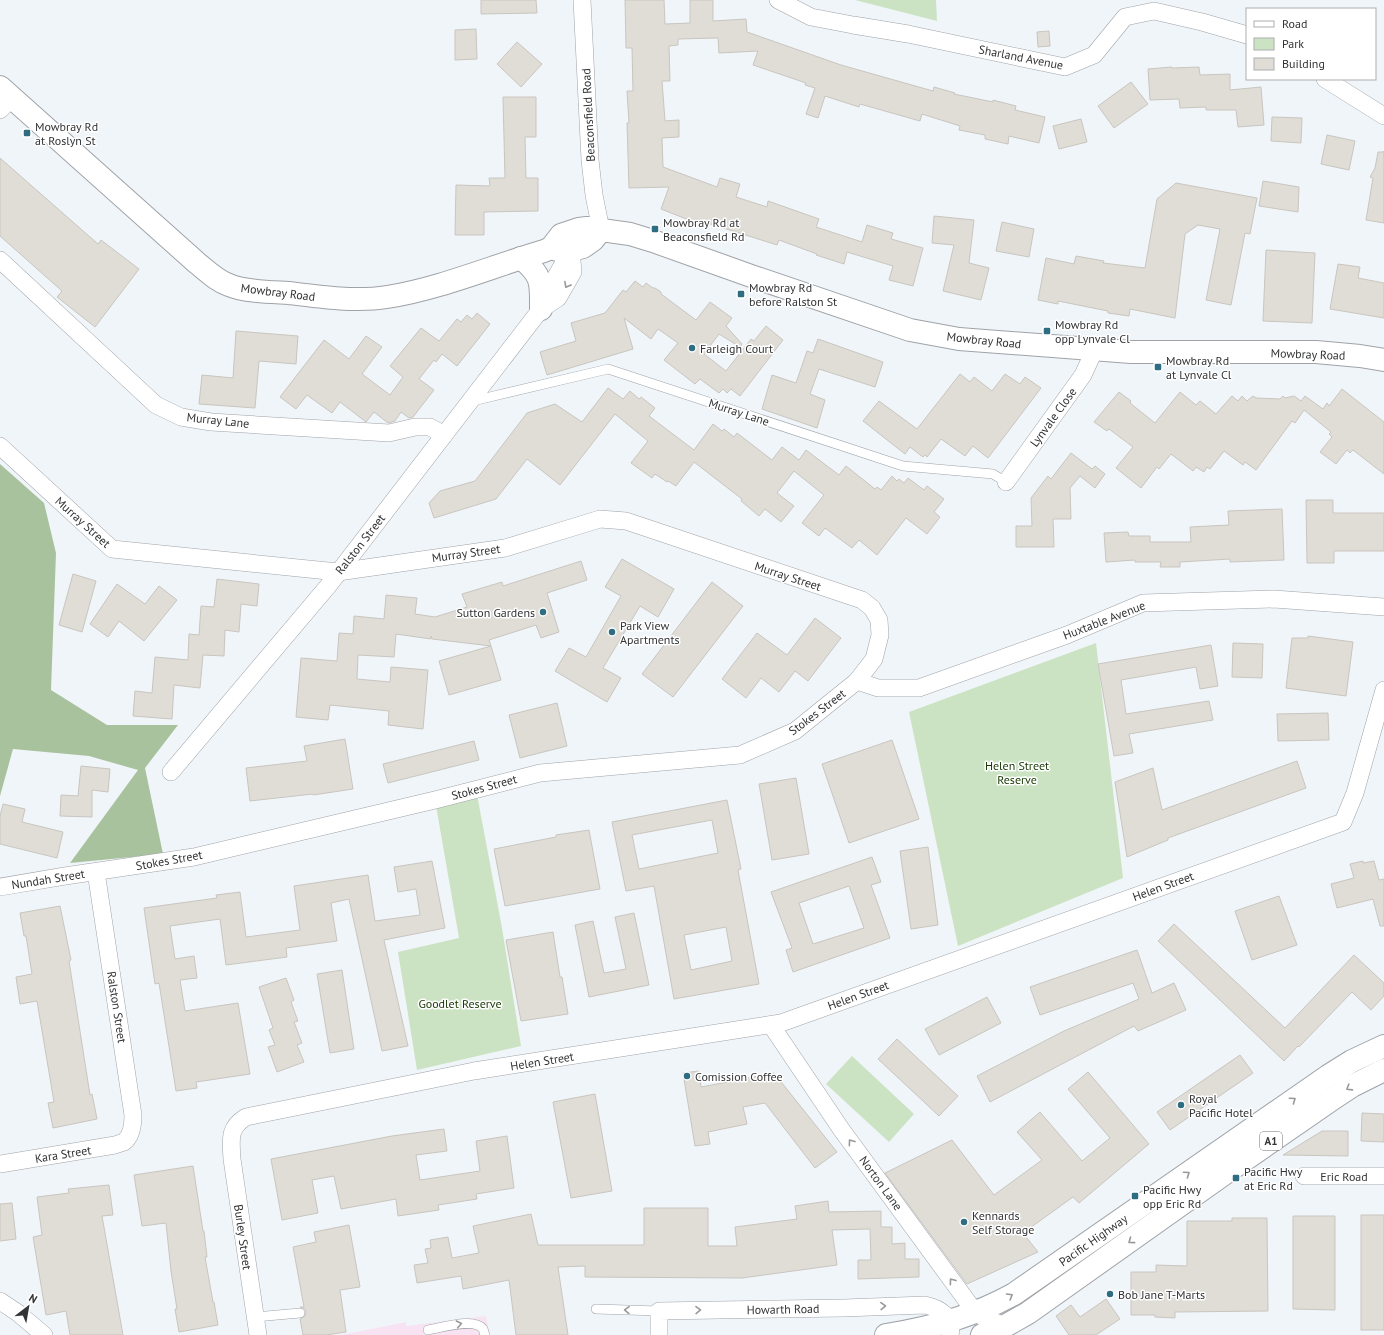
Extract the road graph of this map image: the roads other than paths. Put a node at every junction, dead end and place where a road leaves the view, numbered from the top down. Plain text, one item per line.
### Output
1 (582, 0) edge
2 (778, 0) edge
3 (1246, 35) edge
4 (1327, 80) edge
5 (4, 98) edge
6 (1384, 116) edge
7 (601, 230) junction
8 (561, 249) junction
9 (521, 258) junction
10 (0, 260) edge
11 (541, 309) junction
12 (1095, 349) junction
13 (1384, 360) edge
14 (471, 401) junction
15 (444, 435) junction
16 (0, 446) edge
17 (1006, 482) joint
18 (338, 572) junction
19 (1384, 607) edge
20 (857, 681) junction
21 (1384, 690) edge
22 (171, 772) dead end
23 (96, 872) junction
24 (0, 887) edge
25 (771, 1025) junction
26 (1384, 1046) edge
27 (1384, 1070) edge
28 (231, 1138) joint
29 (125, 1141) joint
30 (0, 1164) edge
31 (1304, 1176) dead end
32 (1384, 1176) edge
33 (0, 1301) edge
34 (596, 1309) dead end
35 (659, 1311) junction
36 (975, 1312) junction
37 (300, 1313) dead end
38 (255, 1317) junction
39 (1005, 1326) junction
40 (950, 1328) edge
41 (428, 1330) dead end
42 (44, 1335) edge
43 (258, 1335) edge
44 (485, 1335) edge
45 (659, 1335) edge
46 (886, 1335) edge
47 (982, 1335) edge

1 - 7 street, Beaconsfield Road
2 - 3 street, Sharland Avenue
4 - 6 street
5 - 9 main road, Mowbray Road
7 - 8 main road, Mowbray Road
7 - 12 main road, Mowbray Road
8 - 9 main road, Mowbray Road
8 - 11 street, Ralston Street
9 - 11 main road
10 - 15 street, Murray Lane
11 - 14 street, Ralston Street
12 - 13 main road, Mowbray Road
12 - 17 street, Lynvale Close
14 - 15 street, Ralston Street
14 - 17 lane, Murray Lane
15 - 18 street, Ralston Street
16 - 18 street, Murray Street
18 - 20 street, Murray Street
18 - 22 street, Ralston Street
19 - 20 street, Huxtable Avenue
20 - 23 street, Stokes Street
21 - 25 street, Helen Street
23 - 24 street, Nundah Street
23 - 29 street, Ralston Street
25 - 28 street, Helen Street
36 -> 25 street, Norton Lane
36 -> 26 main road, Pacific Highway / A1
27 -> 39 main road, Pacific Highway / A1
28 - 38 street, Burley Street
29 - 30 street, Kara Street
31 - 32 street, Eric Road
33 - 42 street
35 -> 34 lane, Howarth Road
35 -> 40 street, Howarth Road
35 - 45 street
36 - 39 street, Norton Lane
36 - 40 main road, Pacific Highway / A1
37 - 38 lane
38 - 43 street, Burley Street
39 - 47 main road, Pacific Highway / A1
40 - 46 main road, Pacific Highway / A1
41 -> 44 lane

